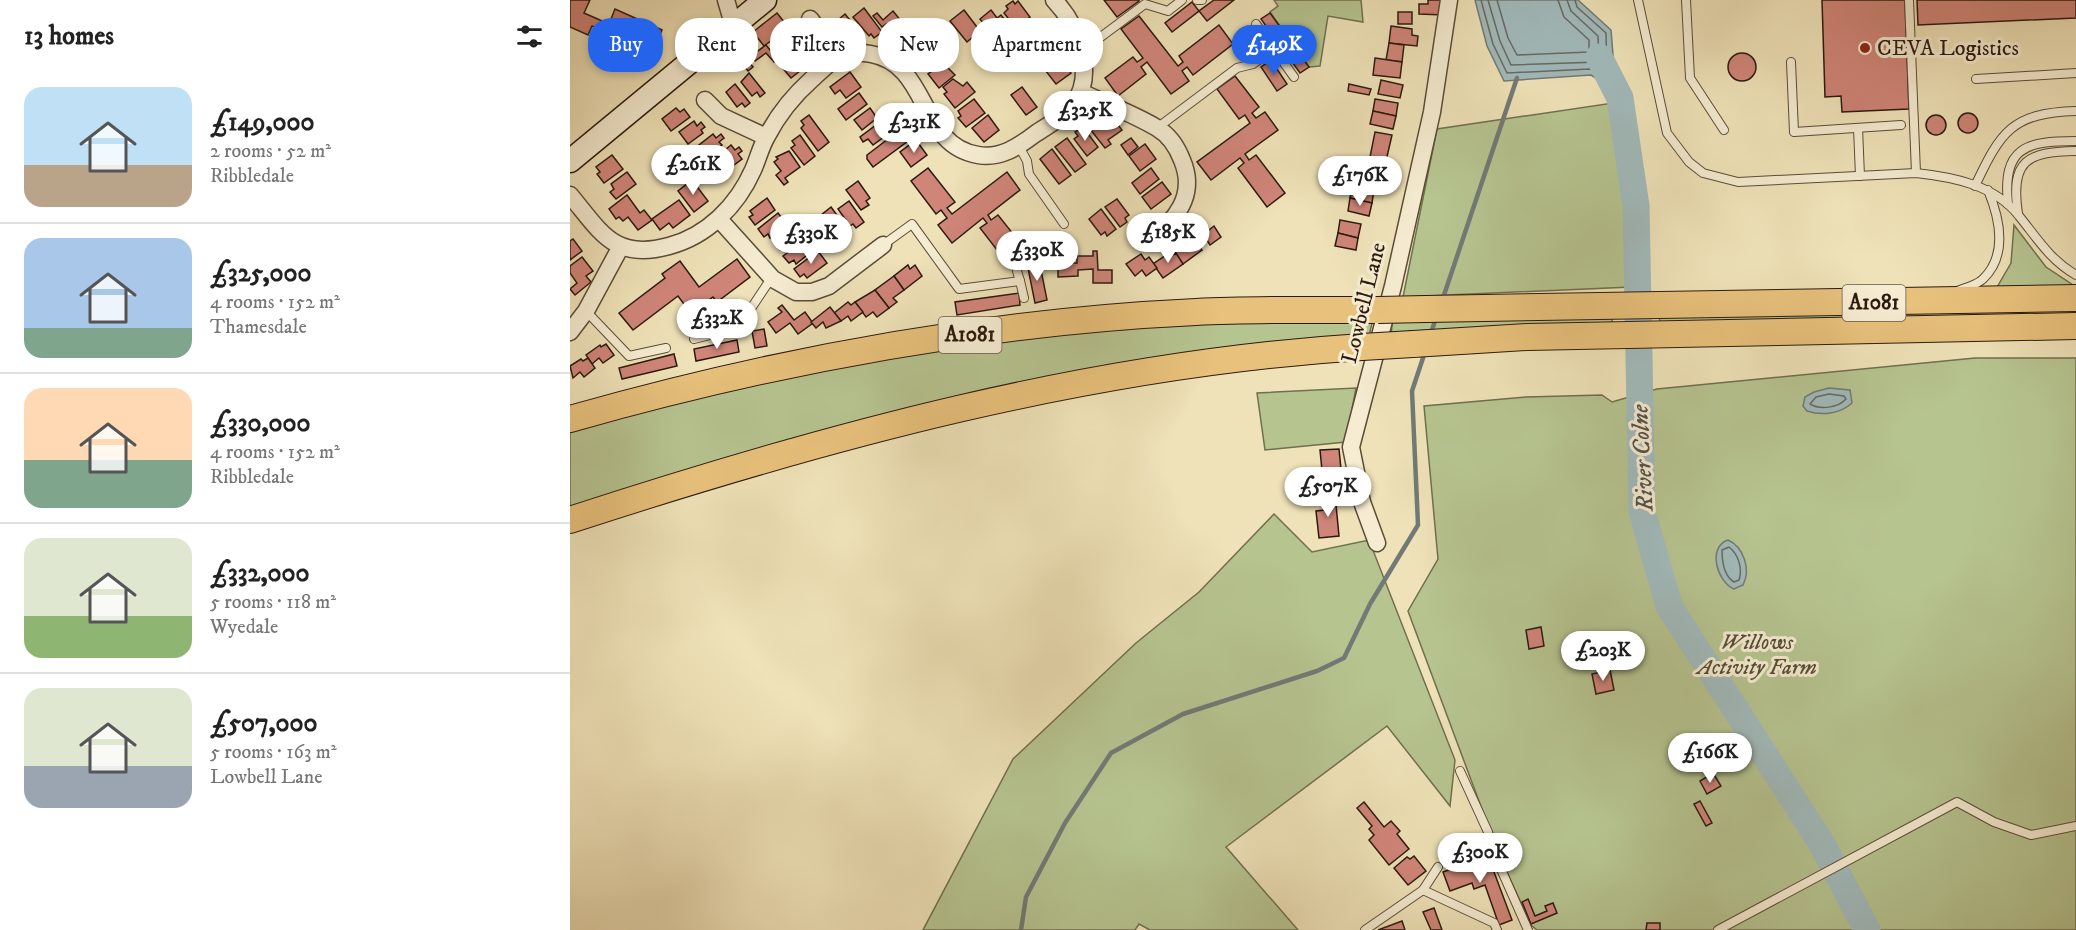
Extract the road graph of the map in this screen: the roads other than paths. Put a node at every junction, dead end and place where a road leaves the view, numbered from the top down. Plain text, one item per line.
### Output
1 (726, 0) edge
2 (765, 0) edge
3 (1054, 0) edge
4 (1182, 0) edge
5 (1197, 0) edge
6 (1202, 0) edge
7 (1449, 0) edge
8 (1638, 0) edge
9 (1686, 0) edge
10 (1909, 0) edge
11 (731, 18) edge
12 (741, 18) edge
13 (1067, 18) edge
14 (1256, 24) dead end
15 (1103, 35) edge
16 (1274, 50) junction
17 (866, 53) edge
18 (1791, 62) dead end
19 (675, 72) edge
20 (822, 72) edge
21 (1084, 72) edge
22 (2076, 73) edge
23 (1294, 77) dead end
24 (1976, 79) dead end
25 (1081, 92) junction
26 (705, 100) dead end
27 (2076, 111) edge
28 (1901, 125) dead end
29 (1157, 128) junction
30 (1858, 128) junction
31 (1724, 130) dead end
32 (766, 137) junction
33 (2076, 141) edge
34 (1019, 146) junction
35 (2076, 152) edge
36 (570, 160) edge
37 (1916, 173) junction
38 (1860, 176) junction
39 (1975, 186) junction
40 (1988, 190) junction
41 (570, 195) edge
42 (2008, 204) junction
43 (2018, 214) junction
44 (719, 219) junction
45 (1064, 224) dead end
46 (1148, 241) dead end
47 (883, 245) joint
48 (620, 248) junction
49 (1017, 271) dead end
50 (2076, 274) edge
51 (772, 277) junction
52 (1020, 281) junction
53 (1024, 298) dead end
54 (2076, 298) edge
55 (1932, 302) junction
56 (586, 311) junction
57 (2076, 326) edge
58 (570, 332) edge
59 (694, 339) dead end
60 (666, 348) dead end
61 (570, 419) edge
62 (570, 520) edge
63 (1377, 543) dead end
64 (1460, 771) dead end
65 (2076, 826) edge
66 (1448, 846) dead end
67 (1492, 849) junction
68 (1438, 867) dead end
69 (1423, 890) junction
70 (1365, 930) edge
71 (1497, 930) edge
72 (1528, 930) edge
73 (1719, 930) edge

1 - 11 street
2 - 12 street
3 - 13 street
4 - 15 lane
5 - 6 lane
7 - 63 street, Lowbell Lane
8 - 38 lane
9 - 31 lane
10 - 37 lane
14 - 16 lane
16 - 23 lane
16 - 29 lane
17 - 34 street
18 - 30 lane
19 - 36 street
20 - 32 street
21 - 25 street
22 - 24 lane
25 - 29 street
25 - 34 street
26 - 32 street
27 - 39 lane
28 - 30 lane
29 - 46 street
30 - 38 lane
32 - 44 street
33 - 42 lane
34 - 45 lane
35 - 43 lane
37 - 38 lane
37 - 39 lane
39 - 40 lane
40 - 42 lane
40 - 55 lane
41 - 48 street
42 - 43 lane
43 - 50 lane
44 - 48 street
44 - 51 street
47 - 51 street
47 - 52 lane
48 - 56 street
49 - 52 lane
51 - 59 lane
52 - 53 lane
54 - 55 main road, A1081
55 - 61 main road, A1081, bridge
56 - 58 street
56 - 60 lane
57 - 62 main road, A1081, bridge
64 - 67 lane
65 - 73 lane
66 - 67 lane
67 - 72 lane
68 - 69 lane
69 - 70 lane
69 - 71 lane

